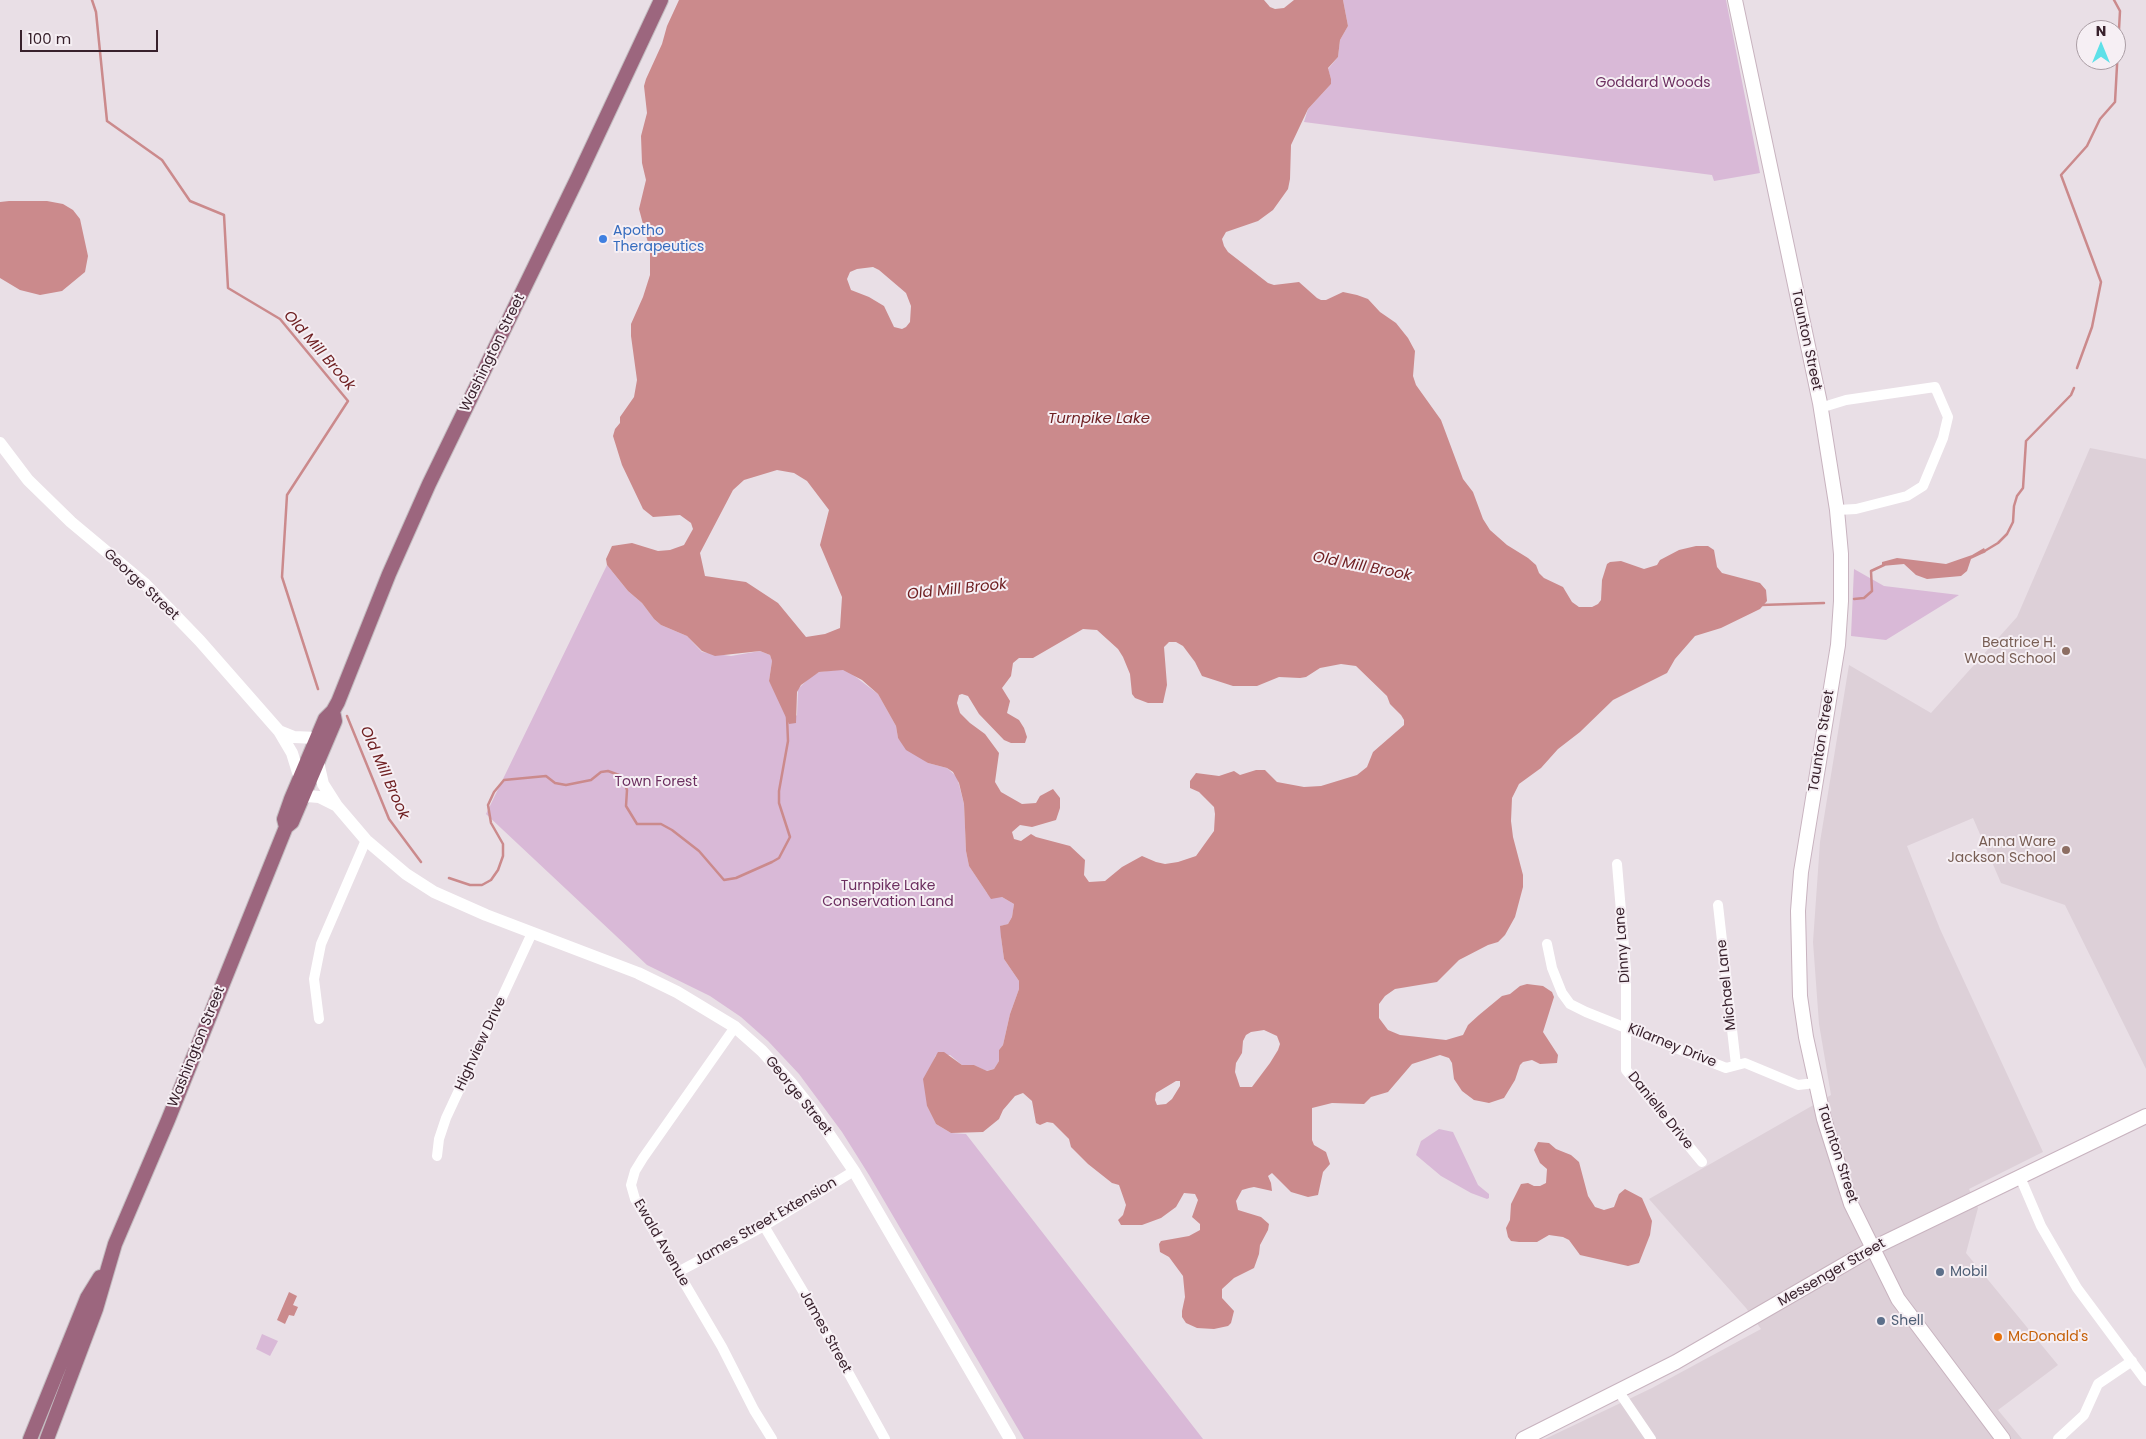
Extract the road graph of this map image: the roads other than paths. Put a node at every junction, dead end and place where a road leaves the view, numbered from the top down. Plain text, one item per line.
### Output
1 (661, 0) edge
2 (1735, 0) edge
3 (1820, 408) junction
4 (0, 443) edge
5 (1837, 510) junction
6 (334, 711) junction
7 (279, 731) junction
8 (317, 738) junction
9 (318, 762) junction
10 (300, 779) junction
11 (302, 800) junction
12 (337, 806) junction
13 (286, 827) junction
14 (366, 840) junction
15 (1617, 864) dead end
16 (1718, 905) dead end
17 (532, 933) junction
18 (1547, 944) dead end
19 (319, 1019) dead end
20 (735, 1027) junction
21 (1626, 1027) junction
22 (1736, 1065) junction
23 (1816, 1083) junction
24 (2146, 1116) edge
25 (437, 1156) dead end
26 (1702, 1162) dead end
27 (854, 1172) junction
28 (2020, 1177) junction
29 (764, 1226) junction
30 (1873, 1248) junction
31 (107, 1266) junction
32 (678, 1272) junction
33 (2132, 1361) junction
34 (2146, 1381) edge
35 (1619, 1392) junction
36 (30, 1439) edge
37 (47, 1439) edge
38 (772, 1439) edge
39 (885, 1439) edge
40 (1010, 1439) edge
41 (1523, 1439) edge
42 (1651, 1439) edge
43 (2002, 1439) edge
44 (2058, 1439) edge

1 - 6 main road, Washington Street
2 - 3 main road, Taunton Street
3 - 5 main road, Taunton Street
3 - 5 street
4 - 7 street, George Street
5 - 23 main road, Taunton Street
6 - 8 main road, Washington Street
6 - 9 main road, Washington Street
7 - 8 street
7 - 10 street, George Street
8 - 10 main road, Washington Street
9 - 11 main road, Washington Street
9 - 12 street, George Street
10 - 13 main road, Washington Street
11 - 12 street, George Street
11 - 13 main road, Washington Street
12 - 14 street, George Street
13 - 31 main road, Washington Street
14 - 17 street, George Street
14 - 19 street
15 - 21 street, Dinny Lane
16 - 22 street, Michael Lane
17 - 20 street, George Street
17 - 25 street, Highview Drive
18 - 21 street, Kilarney Drive
20 - 27 street, George Street
20 - 32 street, Ewald Avenue
21 - 22 street, Kilarney Drive
21 - 26 street, Danielle Drive
22 - 23 street, Kilarney Drive
23 - 30 main road, Taunton Street
24 - 28 main road, Messenger Street
27 - 29 street, James Street Extension
27 - 40 street, George Street
28 - 30 main road, Messenger Street
28 - 33 street
29 - 32 street, James Street Extension
29 - 39 street, James Street
30 - 35 main road, Messenger Street
30 - 43 main road, Taunton Street
31 - 36 main road, Washington Street
31 - 37 main road, Washington Street
32 - 38 street, Ewald Avenue
33 - 34 street
33 - 44 street
35 - 41 main road, Messenger Street
35 - 42 street

